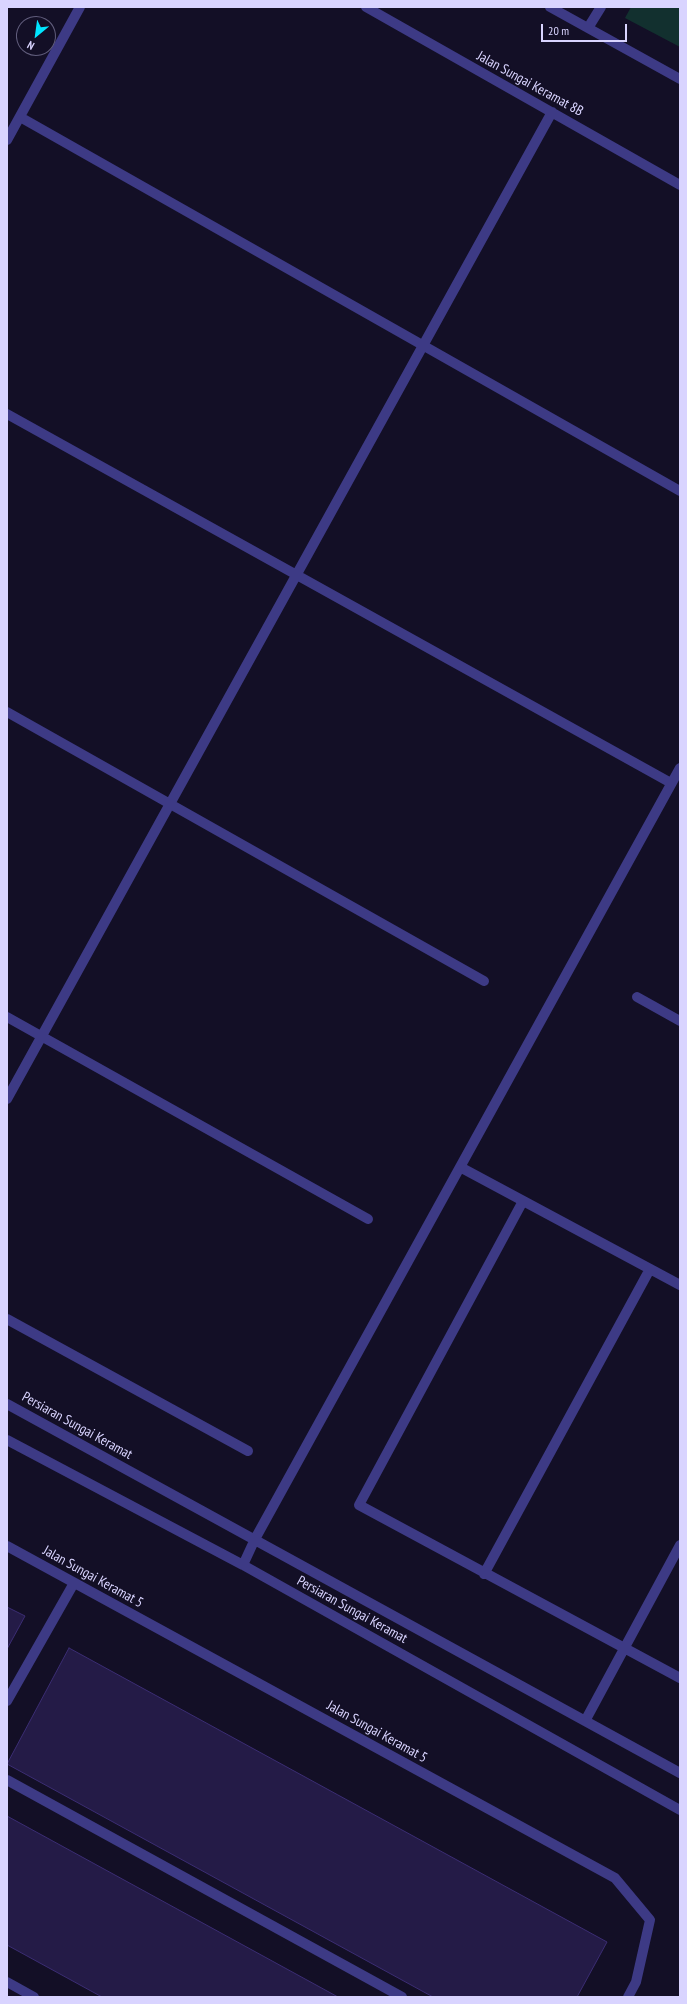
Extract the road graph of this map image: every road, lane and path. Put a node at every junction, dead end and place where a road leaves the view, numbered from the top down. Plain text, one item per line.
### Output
1 (80, 7) edge
2 (366, 7) edge
3 (550, 7) edge
4 (600, 7) edge
5 (588, 28) junction
6 (680, 79) edge
7 (552, 112) junction
8 (20, 117) junction
9 (7, 140) edge
10 (680, 185) edge
11 (423, 345) junction
12 (7, 414) edge
13 (680, 491) edge
14 (296, 575) junction
15 (7, 712) edge
16 (680, 768) edge
17 (671, 784) junction
18 (170, 804) junction
19 (484, 981) dead end
20 (637, 997) dead end
21 (7, 1017) edge
22 (680, 1021) edge
23 (42, 1036) junction
24 (7, 1099) edge
25 (460, 1167) junction
26 (523, 1201) junction
27 (368, 1219) dead end
28 (650, 1269) junction
29 (680, 1285) edge
30 (7, 1318) edge
31 (7, 1404) edge
32 (7, 1440) edge
33 (248, 1452) dead end
34 (255, 1539) junction
35 (680, 1545) edge
36 (7, 1546) edge
37 (243, 1565) junction
38 (484, 1574) junction
39 (74, 1582) junction
40 (625, 1648) junction
41 (680, 1678) edge
42 (7, 1701) edge
43 (585, 1721) junction
44 (680, 1773) edge
45 (7, 1780) edge
46 (680, 1810) edge
47 (7, 1982) edge
48 (24, 1994) edge
49 (34, 1997) edge
50 (402, 1997) edge
51 (628, 1997) edge

1 - 8 street
2 - 7 street, Jalan Sungai Keramat 8B
3 - 5 street
4 - 5 street
5 - 6 street
7 - 10 street, Jalan Sungai Keramat 8B
7 - 11 street
8 - 9 street
8 - 11 street
11 - 13 street
11 - 14 street
12 - 14 street
14 - 17 street
14 - 18 street
15 - 18 street
16 - 17 street
17 - 25 street
18 - 19 street
18 - 23 street
20 - 22 street
21 - 23 street
23 - 24 street
23 - 27 street
25 - 26 street
25 - 34 street
26 - 28 street
26 - 38 street
28 - 29 street
28 - 38 street
30 - 33 street
31 - 34 street, Persiaran Sungai Keramat
32 - 37 street, Persiaran Sungai Keramat
34 - 37 street
34 - 43 street, Persiaran Sungai Keramat
35 - 40 street
36 - 39 street, Jalan Sungai Keramat 5
37 - 46 street, Persiaran Sungai Keramat
38 - 40 street
39 - 42 street
39 - 51 street, Jalan Sungai Keramat 5
40 - 41 street
40 - 43 street
43 - 44 street, Persiaran Sungai Keramat
45 - 50 street
47 - 48 street
48 - 49 street

